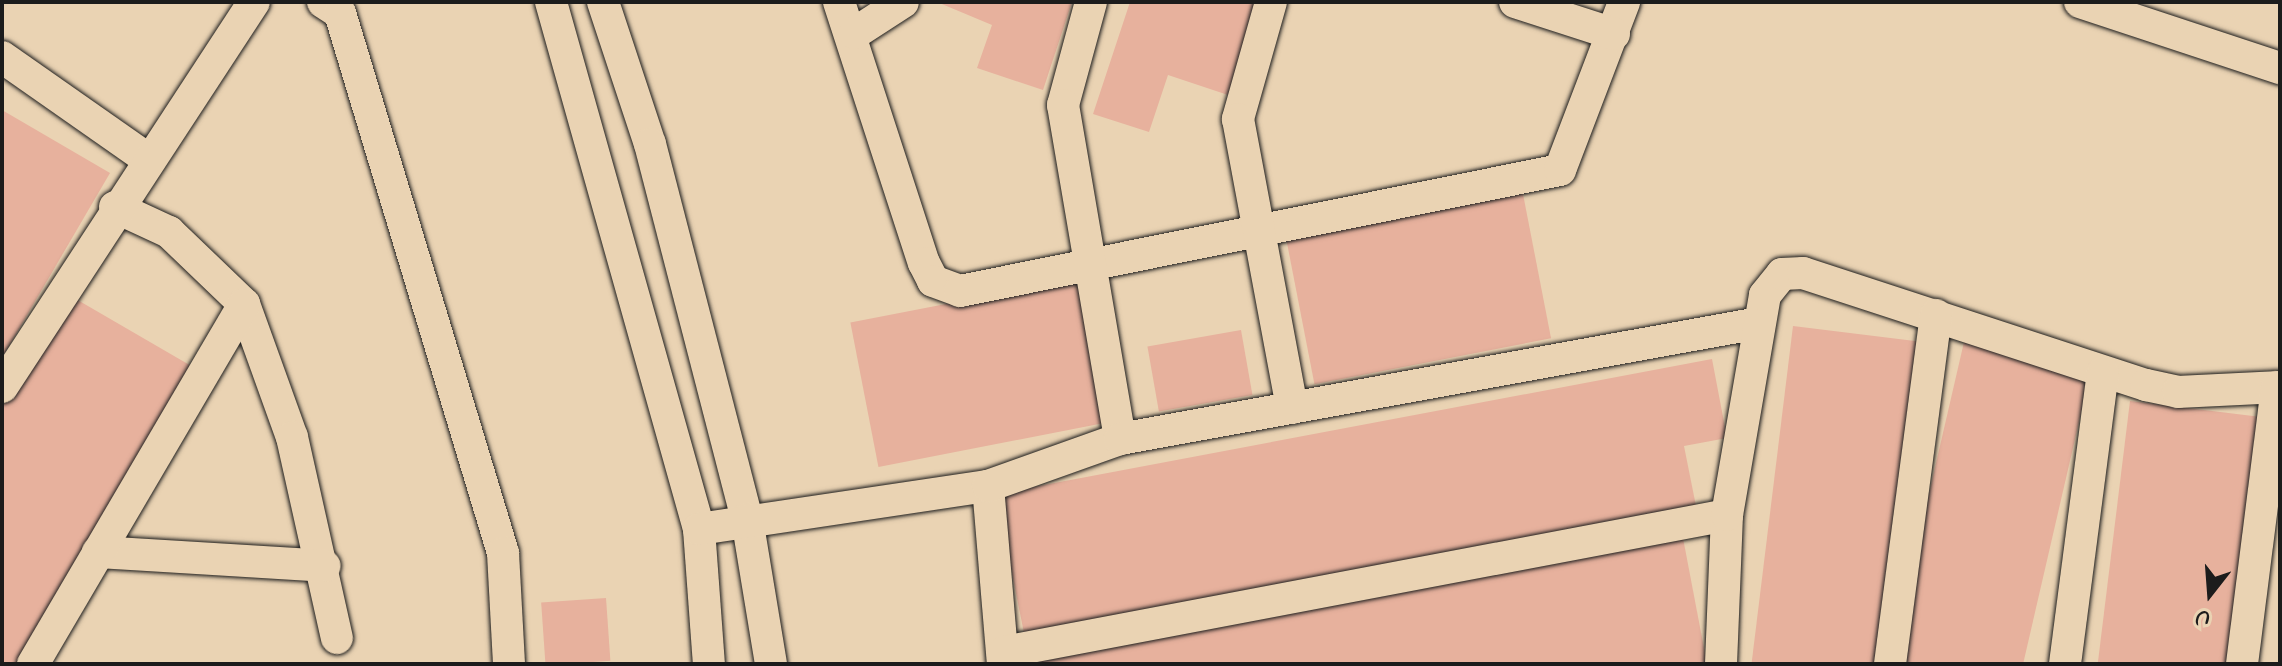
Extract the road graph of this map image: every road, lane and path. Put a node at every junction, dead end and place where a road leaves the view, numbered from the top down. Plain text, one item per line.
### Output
1 (254, 2) edge
2 (323, 2) edge
3 (551, 2) edge
4 (603, 2) edge
5 (839, 2) edge
6 (903, 2) edge
7 (1091, 2) edge
8 (1271, 2) edge
9 (1515, 2) edge
10 (1624, 2) edge
11 (2080, 2) edge
12 (855, 33) junction
13 (1614, 34) junction
14 (3, 61) edge
15 (2280, 68) edge
16 (149, 160) junction
17 (115, 207) junction
18 (1255, 229) junction
19 (1090, 262) junction
20 (244, 304) junction
21 (1936, 315) junction
22 (1759, 323) junction
23 (2103, 372) junction
24 (2, 387) edge
25 (2279, 387) edge
26 (1292, 408) junction
27 (1120, 439) junction
28 (988, 486) junction
29 (1727, 515) junction
30 (747, 519) junction
31 (699, 529) junction
32 (98, 552) junction
33 (325, 566) junction
34 (337, 638) dead end
35 (1004, 658) edge
36 (33, 664) edge
37 (509, 664) edge
38 (709, 664) edge
39 (771, 664) edge
40 (1721, 664) edge
41 (1890, 664) edge
42 (2065, 664) edge
43 (2242, 664) edge

1 - 16 street
2 - 37 street
3 - 31 street
4 - 30 street
5 - 12 street
6 - 12 street
7 - 19 street
8 - 18 street
9 - 13 street
10 - 13 street
11 - 15 street
12 - 19 street
13 - 18 street
14 - 16 street
16 - 17 street
17 - 20 street
17 - 24 street
18 - 19 street
18 - 26 street
19 - 27 street
20 - 32 street
20 - 33 street
21 - 22 street
21 - 23 street
21 - 41 street
22 - 26 street
22 - 29 street
23 - 25 street
23 - 42 street
25 - 43 street
26 - 27 street
27 - 28 street
28 - 30 street
28 - 35 street
29 - 35 street
29 - 40 street
30 - 31 street
30 - 39 street
31 - 38 street
32 - 33 street
32 - 36 street
33 - 34 street

